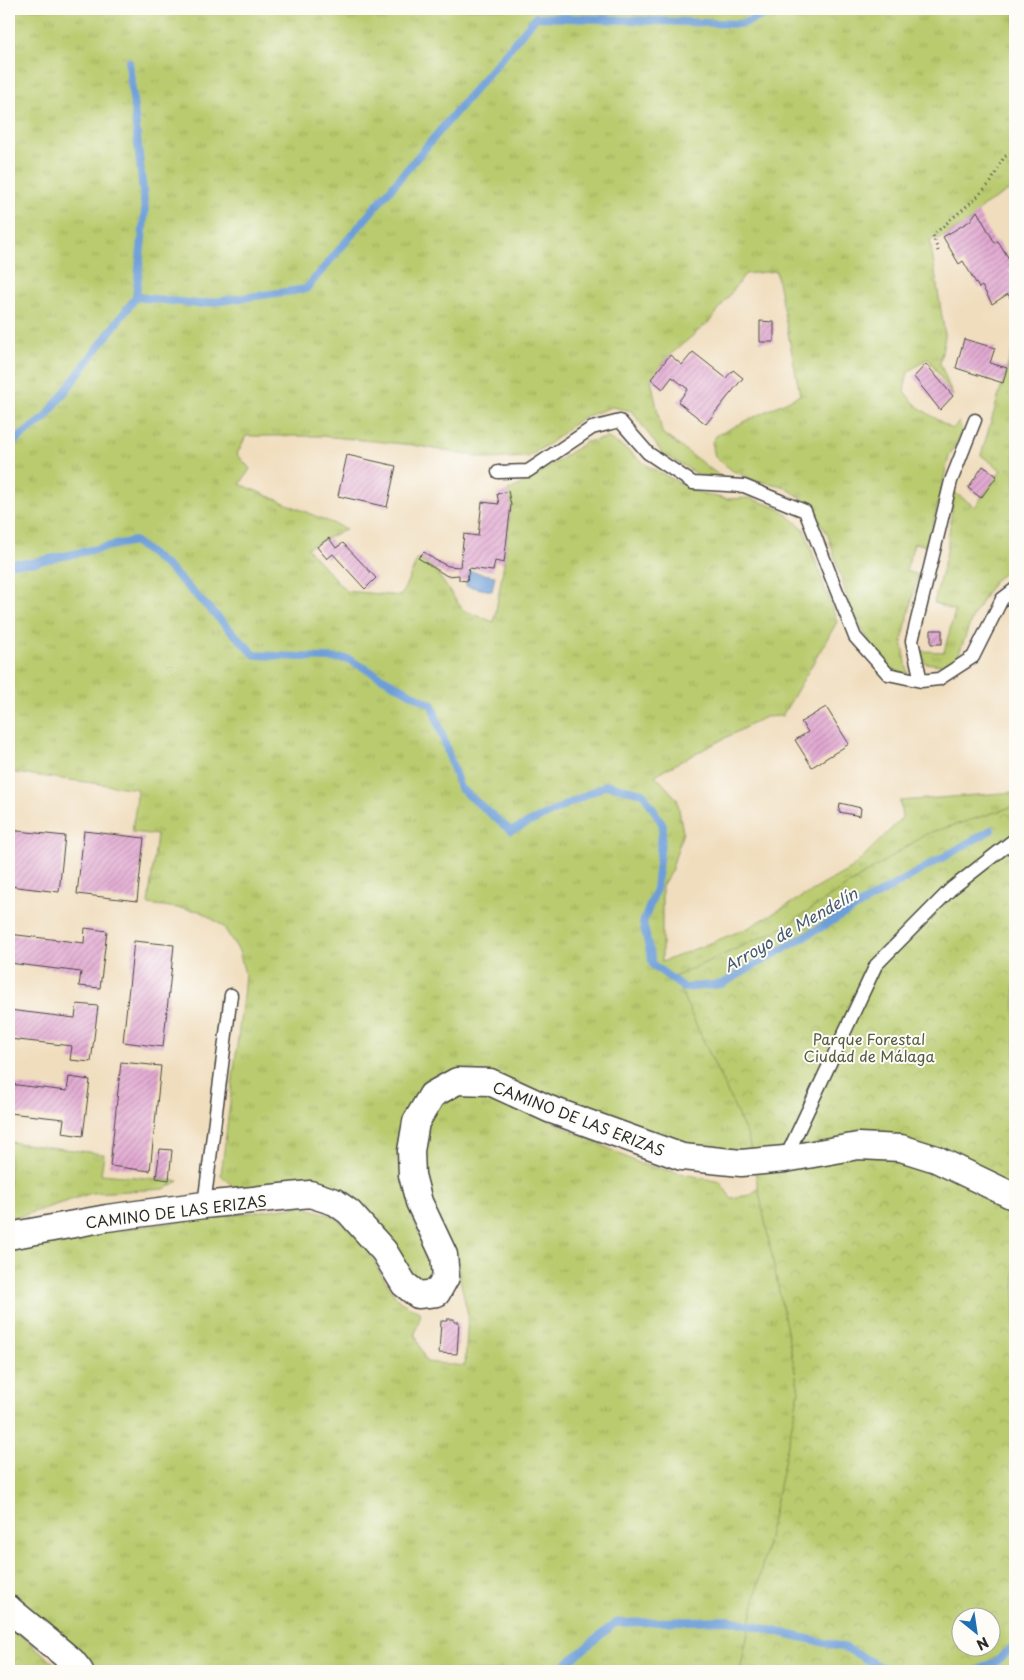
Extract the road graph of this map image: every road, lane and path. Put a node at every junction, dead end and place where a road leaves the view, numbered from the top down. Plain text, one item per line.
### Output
1 (1015, 152) edge
2 (938, 251) dead end
3 (975, 420) dead end
4 (498, 472) dead end
5 (1015, 589) edge
6 (921, 681) junction
7 (1015, 839) edge
8 (231, 995) dead end
9 (786, 1159) junction
10 (1015, 1197) edge
11 (204, 1205) junction
12 (9, 1236) edge
13 (9, 1609) edge
14 (80, 1671) edge

1 - 2 path
3 - 6 lane
4 - 6 lane
5 - 6 lane
7 - 9 lane
8 - 11 lane
9 - 10 street
9 - 11 street, CAMINO DE LAS ERIZAS
11 - 12 street, CAMINO DE LAS ERIZAS
13 - 14 street

